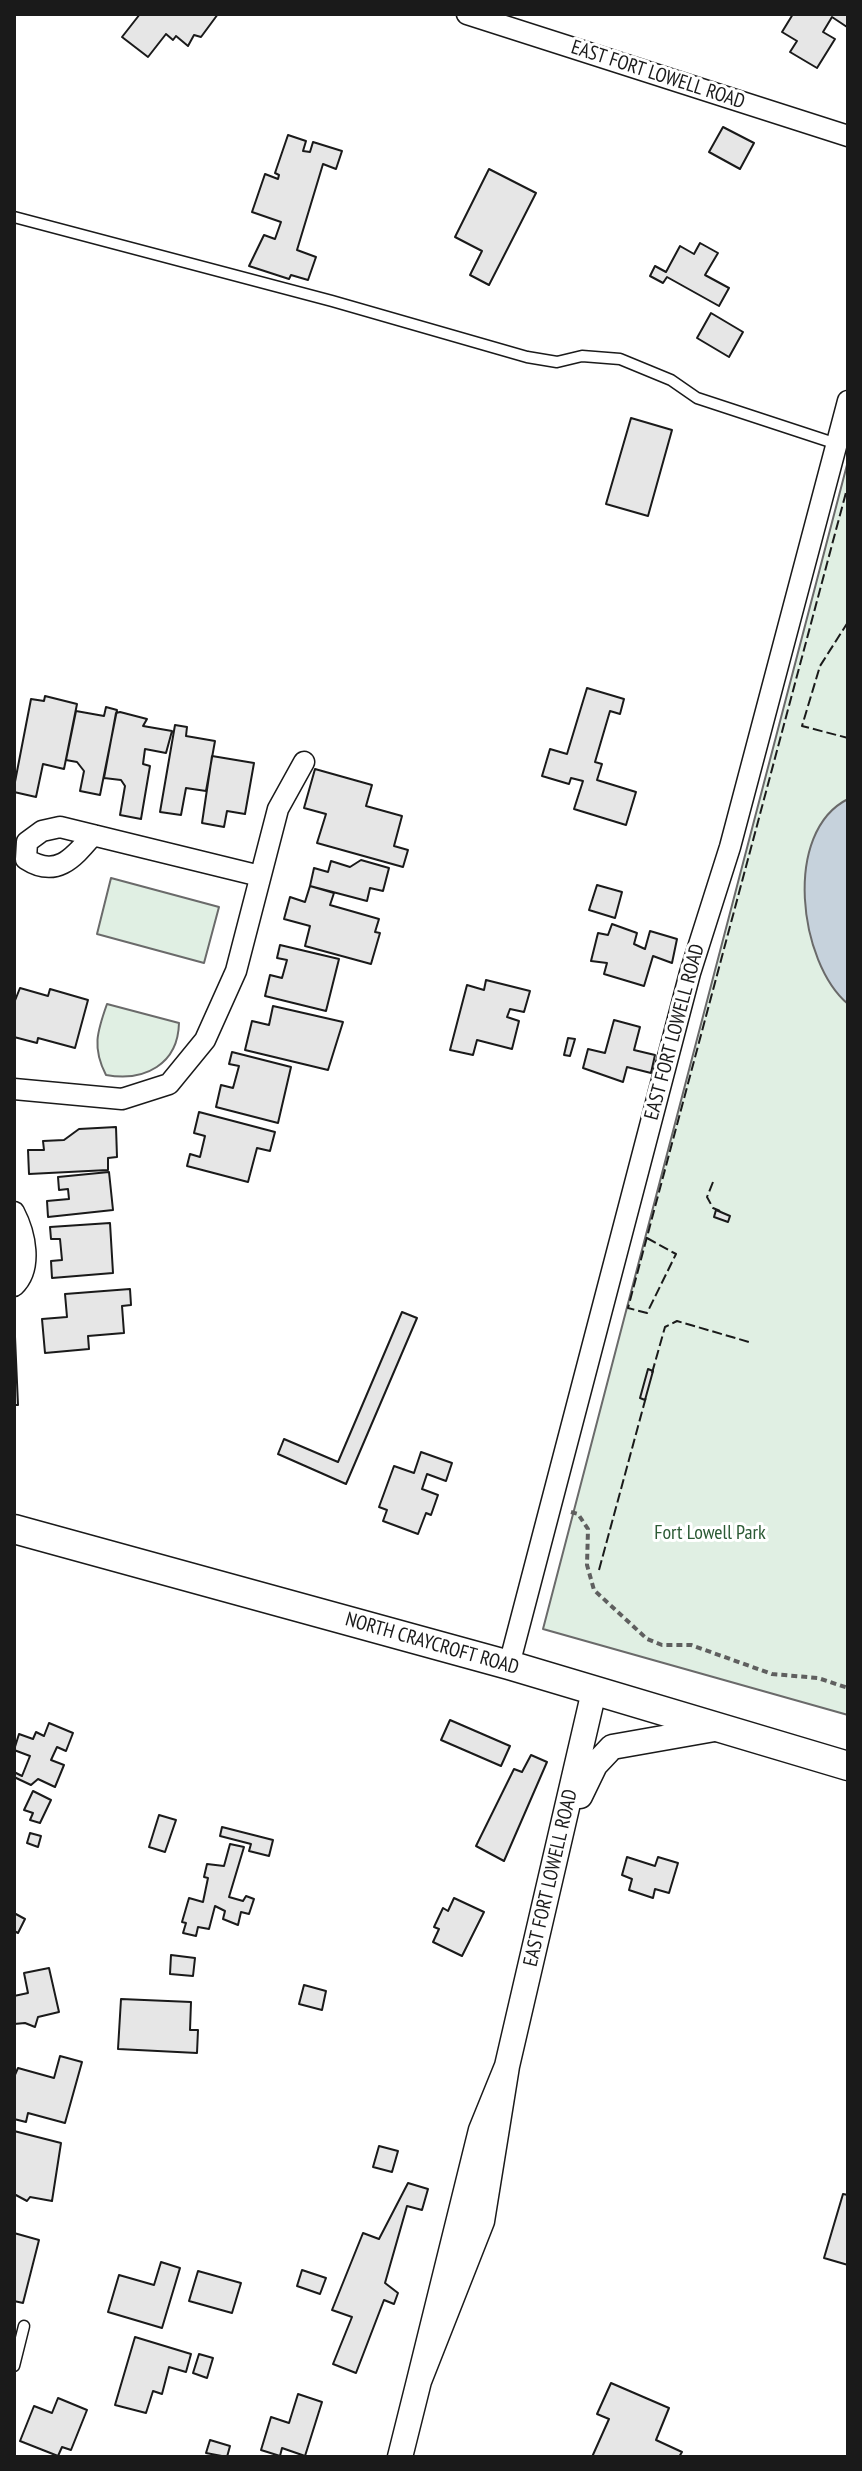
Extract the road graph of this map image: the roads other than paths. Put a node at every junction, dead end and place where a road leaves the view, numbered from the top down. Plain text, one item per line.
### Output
1 (467, 14) edge
2 (848, 136) edge
3 (14, 217) edge
4 (848, 401) edge
5 (837, 444) junction
6 (304, 762) dead end
7 (93, 835) dead end
8 (260, 876) junction
9 (14, 1089) edge
10 (14, 1212) edge
11 (14, 1286) edge
12 (14, 1529) edge
13 (509, 1665) junction
14 (594, 1691) junction
15 (720, 1728) junction
16 (848, 1766) edge
17 (562, 1831) junction
18 (24, 2326) dead end
19 (14, 2366) edge
20 (400, 2457) edge

1 - 2 street, EAST FORT LOWELL ROAD
3 - 5 lane
4 - 5 street, EAST FORT LOWELL ROAD
5 - 13 street, EAST FORT LOWELL ROAD
6 - 8 street
7 - 8 street
8 - 9 street
10 - 11 street
12 - 13 main road, NORTH CRAYCROFT ROAD
13 - 14 main road, NORTH CRAYCROFT ROAD
14 - 15 main road, NORTH CRAYCROFT ROAD
14 - 17 street, EAST FORT LOWELL ROAD
15 - 16 main road, NORTH CRAYCROFT ROAD
15 - 17 street
17 - 20 street, EAST FORT LOWELL ROAD
18 - 19 lane

